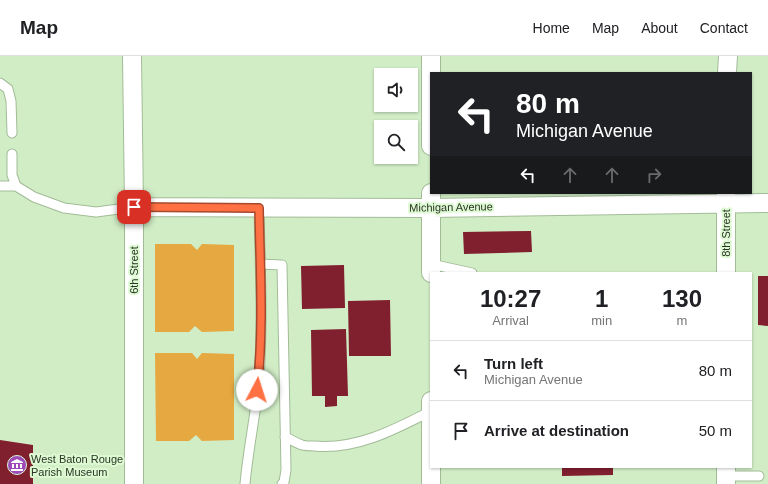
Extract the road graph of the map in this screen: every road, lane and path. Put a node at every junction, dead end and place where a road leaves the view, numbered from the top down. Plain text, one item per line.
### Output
1 (132, 56) edge
2 (430, 56) edge
3 (728, 56) edge
4 (430, 72) edge
5 (727, 72) edge
6 (0, 83) edge
7 (12, 133) dead end
8 (12, 154) dead end
9 (0, 186) edge
10 (16, 186) junction
11 (726, 198) edge
12 (431, 200) edge
13 (768, 203) edge
14 (134, 207) junction
15 (259, 208) junction
16 (260, 264) junction
17 (431, 268) edge
18 (464, 272) edge
19 (726, 272) edge
20 (430, 412) edge
21 (285, 437) junction
22 (431, 468) edge
23 (726, 476) edge
24 (759, 476) dead end
25 (134, 484) edge
26 (245, 484) edge
27 (282, 484) edge
28 (431, 484) edge

1 - 14 street, 6th Street
2 - 4 street
3 - 5 street
6 - 7 lane
8 - 10 lane
9 - 10 lane
10 - 14 lane
11 - 12 street, Michigan Avenue
11 - 13 street, Michigan Avenue
11 - 19 street, 8th Street
12 - 15 street, Michigan Avenue
12 - 17 street
14 - 15 street, Michigan Avenue
14 - 25 street, 6th Street
15 - 16 lane
16 - 21 lane
16 - 26 lane
17 - 18 lane
20 - 21 lane
21 - 27 lane
22 - 28 street
23 - 24 lane

